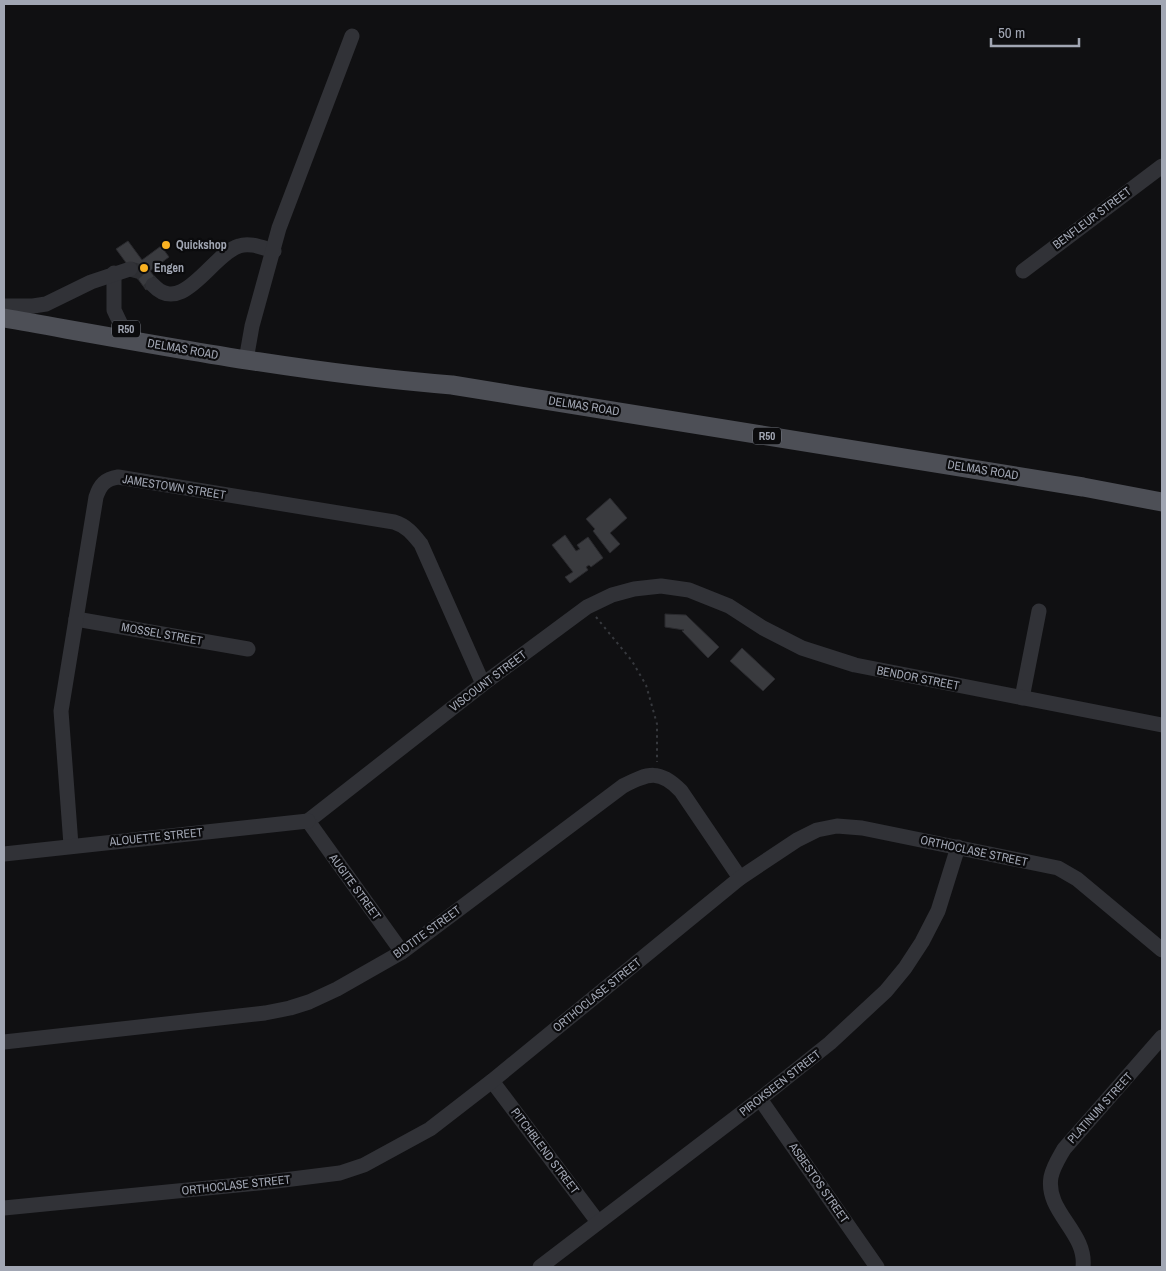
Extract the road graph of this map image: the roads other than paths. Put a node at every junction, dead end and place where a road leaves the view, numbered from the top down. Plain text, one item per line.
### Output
1 (352, 36) dead end
2 (1162, 166) edge
3 (274, 251) junction
4 (130, 269) dead end
5 (1023, 271) dead end
6 (114, 273) junction
7 (153, 284) tunnel mouth
8 (4, 307) edge
9 (4, 318) edge
10 (123, 329) junction
11 (248, 354) junction
12 (1162, 490) edge
13 (1162, 502) edge
14 (688, 590) joint
15 (1042, 613) dead end
16 (76, 619) junction
17 (248, 650) dead end
18 (483, 684) junction
19 (1026, 698) junction
20 (1162, 725) edge
21 (308, 821) junction
22 (71, 846) junction
23 (958, 847) junction
24 (4, 854) edge
25 (740, 878) junction
26 (1162, 950) edge
27 (402, 952) junction
28 (1162, 1037) edge
29 (4, 1042) edge
30 (492, 1081) junction
31 (760, 1099) junction
32 (4, 1208) edge
33 (598, 1222) junction
34 (540, 1267) edge
35 (877, 1267) edge
36 (1083, 1267) edge

1 - 3 street
2 - 5 street, BENFLEUR STREET
3 - 7 street
3 - 11 street
4 - 6 street
6 - 8 street
6 - 10 street
8 - 10 main road, DELMAS ROAD / R50
9 - 11 main road, DELMAS ROAD / R50
10 - 11 main road, DELMAS ROAD / R50
11 - 12 main road, DELMAS ROAD / R50
11 - 13 main road, DELMAS ROAD / R50
14 - 18 street, VISCOUNT STREET
14 - 19 street, BENDOR STREET
15 - 19 street
16 - 17 street, MOSSEL STREET
16 - 18 street, JAMESTOWN STREET
16 - 22 street, JAMESTOWN STREET
18 - 21 street, VISCOUNT STREET
19 - 20 street, BENDOR STREET
21 - 22 street, ALOUETTE STREET
21 - 27 street, AUGITE STREET
22 - 24 street, ALOUETTE STREET
23 - 25 street, ORTHOCLASE STREET
23 - 26 street, ORTHOCLASE STREET
23 - 31 street, PIROKSEEN STREET
25 - 27 street, BIOTITE STREET
25 - 30 street, ORTHOCLASE STREET
27 - 29 street, BIOTITE STREET
28 - 36 street, PLATINUM STREET
30 - 32 street, ORTHOCLASE STREET
30 - 33 street, PITCHBLEND STREET
31 - 33 street, PIROKSEEN STREET
31 - 35 street, ASBESTOS STREET
33 - 34 street, PIROKSEEN STREET

